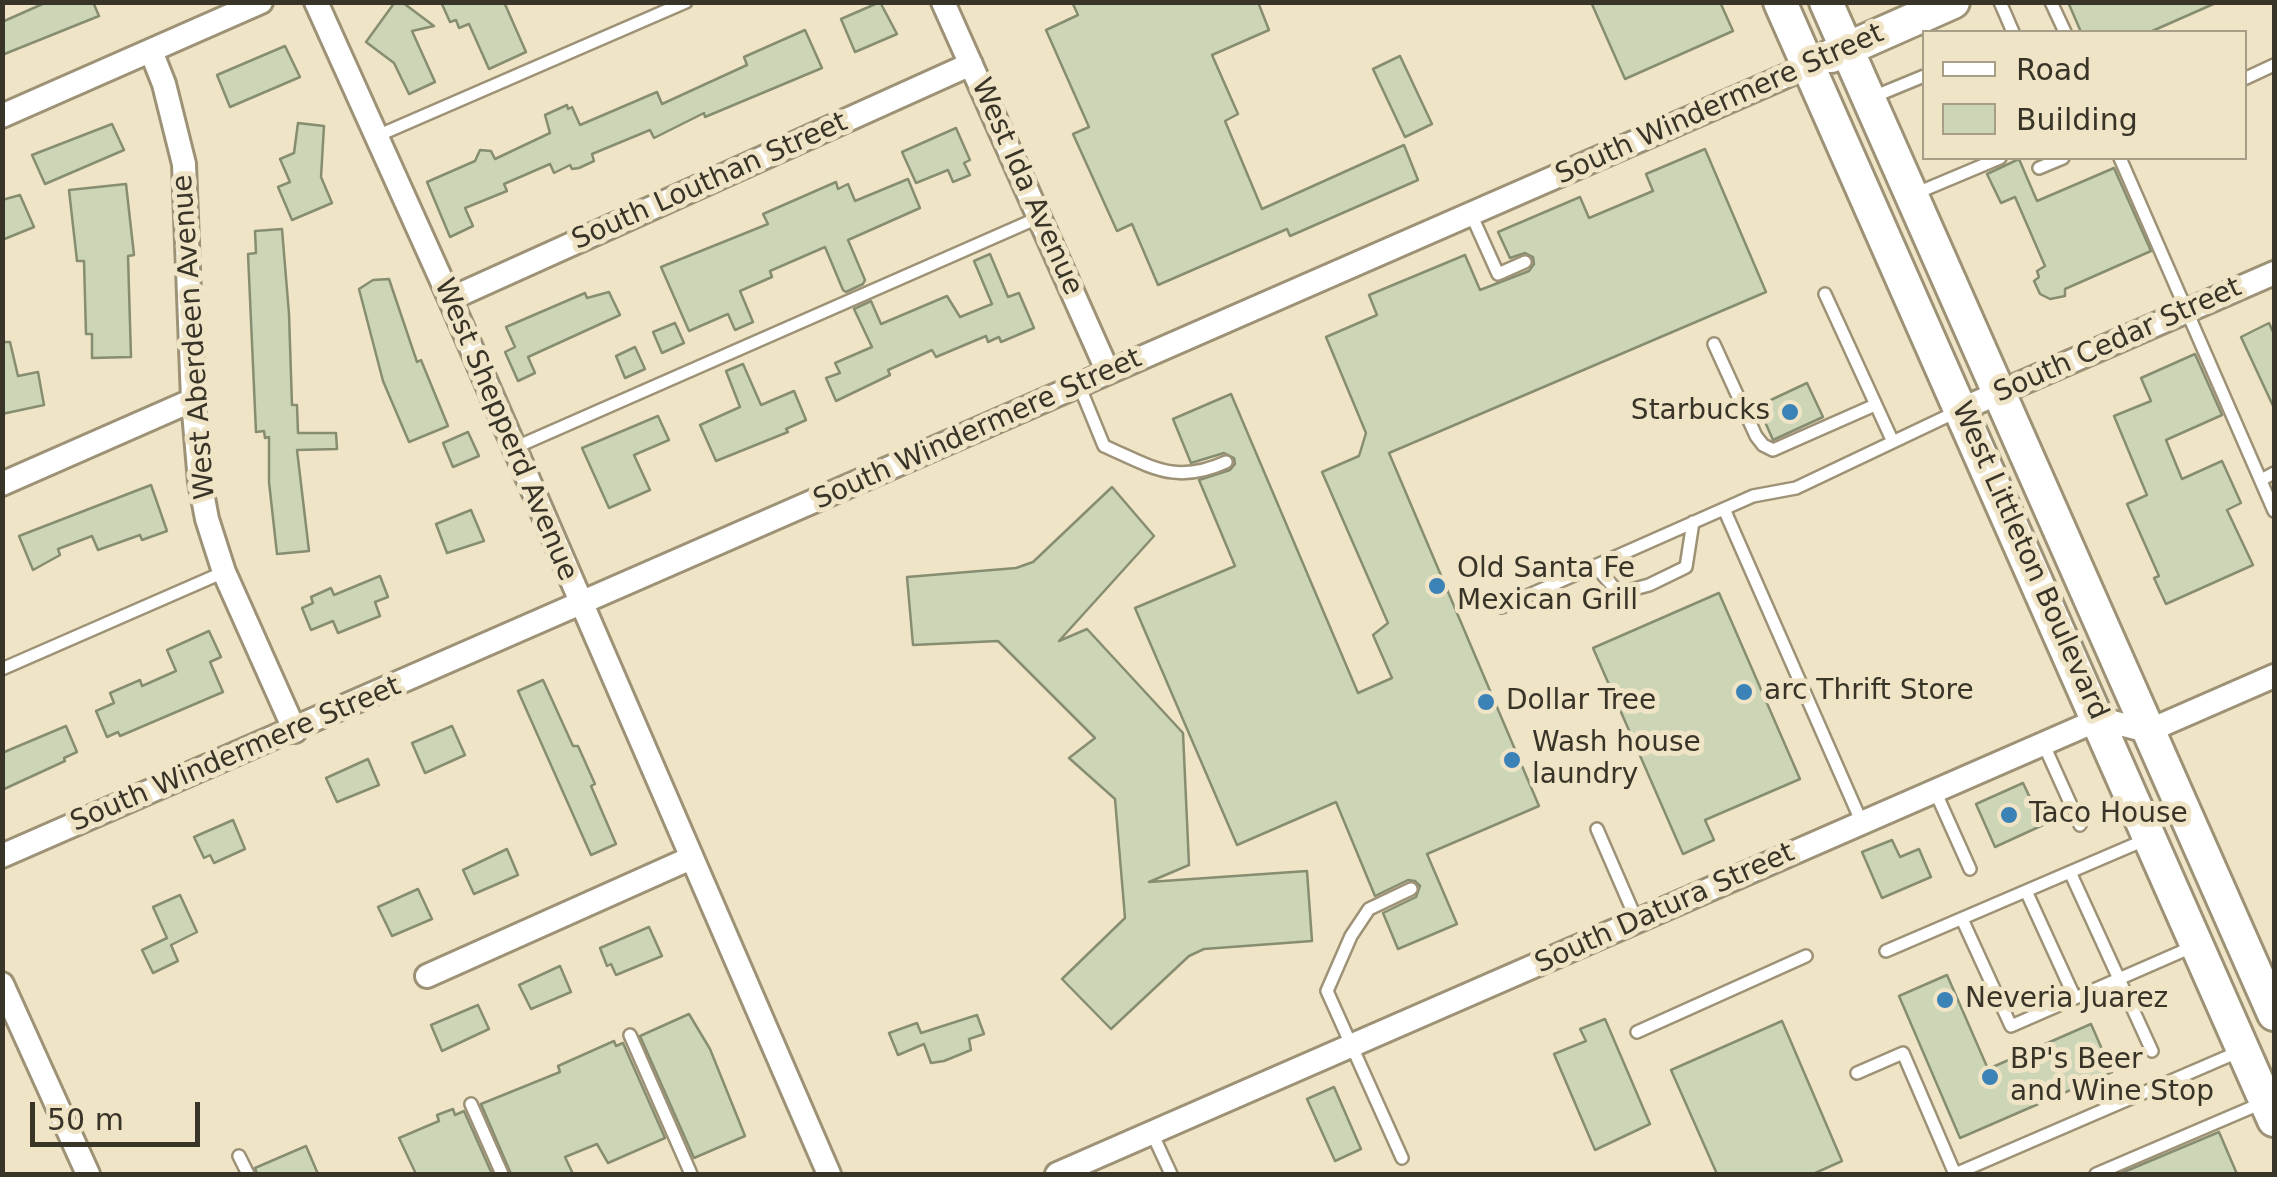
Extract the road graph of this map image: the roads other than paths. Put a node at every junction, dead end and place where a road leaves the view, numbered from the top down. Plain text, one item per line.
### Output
1 (261, 2) edge
2 (316, 2) edge
3 (686, 2) edge
4 (943, 2) edge
5 (1780, 2) edge
6 (1826, 2) edge
7 (1953, 2) edge
8 (2000, 2) edge
9 (2052, 2) edge
10 (1922, 25) edge
11 (2012, 30) edge
12 (2064, 30) edge
13 (1848, 49) junction
14 (151, 51) junction
15 (971, 64) junction
16 (1809, 66) junction
17 (2274, 66) edge
18 (1922, 77) edge
19 (2247, 78) edge
20 (1870, 98) junction
21 (2, 116) edge
22 (377, 136) junction
23 (1995, 160) edge
24 (2058, 160) edge
25 (2121, 160) edge
26 (2039, 168) dead end
27 (1912, 196) junction
28 (1471, 214) junction
29 (1040, 217) junction
30 (1525, 262) dead end
31 (2274, 272) edge
32 (1825, 294) dead end
33 (450, 299) junction
34 (2187, 310) junction
35 (1714, 344) dead end
36 (1108, 372) junction
37 (1079, 385) junction
38 (1998, 393) junction
39 (194, 400) junction
40 (1875, 405) junction
41 (1962, 409) junction
42 (1893, 442) junction
43 (514, 448) junction
44 (1226, 462) dead end
45 (2274, 474) edge
46 (2261, 480) junction
47 (2, 484) edge
48 (1724, 509) junction
49 (2274, 511) edge
50 (1694, 522) junction
51 (1595, 566) junction
52 (224, 572) junction
53 (581, 605) junction
54 (1502, 607) dead end
55 (2, 669) edge
56 (2274, 676) edge
57 (2100, 719) junction
58 (294, 731) junction
59 (2148, 731) junction
60 (2043, 743) junction
61 (1935, 791) junction
62 (1862, 823) junction
63 (2080, 825) dead end
64 (1597, 829) dead end
65 (2151, 837) junction
66 (2, 856) edge
67 (692, 858) junction
68 (1970, 870) dead end
69 (2070, 872) junction
70 (1411, 889) dead end
71 (2026, 891) junction
72 (1962, 919) junction
73 (1637, 921) junction
74 (2197, 944) junction
75 (1886, 951) dead end
76 (1806, 956) dead end
77 (428, 976) dead end
78 (2118, 979) junction
79 (2, 984) edge
80 (2075, 998) junction
81 (2274, 1014) edge
82 (1637, 1032) dead end
83 (630, 1035) dead end
84 (1351, 1046) junction
85 (2152, 1050) dead end
86 (2244, 1050) junction
87 (1857, 1073) dead end
88 (2269, 1098) edge
89 (471, 1104) dead end
90 (1152, 1133) junction
91 (240, 1156) dead end
92 (1402, 1158) dead end
93 (88, 1174) edge
94 (248, 1174) edge
95 (502, 1174) edge
96 (692, 1174) edge
97 (829, 1174) edge
98 (1057, 1174) edge
99 (1170, 1174) edge
100 (1956, 1174) edge
101 (2096, 1174) edge

1 - 14 street
2 - 22 street, West Shepperd Avenue
3 - 22 lane
4 - 15 street, West Ida Avenue
5 - 16 main road, West Littleton Boulevard
6 - 13 main road, West Littleton Boulevard
7 - 10 main road, South Windermere Street
8 - 11 lane
9 - 12 lane
10 - 13 main road, South Windermere Street
13 - 16 main road, South Windermere Street
13 - 20 main road, West Littleton Boulevard
14 - 21 street
14 - 39 street, West Aberdeen Avenue
15 - 29 street, West Ida Avenue
15 - 33 street, South Louthan Street
16 - 28 street, South Windermere Street
16 - 41 main road, West Littleton Boulevard
17 - 19 lane
18 - 20 lane
20 - 27 main road, West Littleton Boulevard
22 - 33 street, West Shepperd Avenue
23 - 27 lane
24 - 26 lane
25 - 34 lane
27 - 38 main road, West Littleton Boulevard
28 - 30 lane
28 - 36 street, South Windermere Street
29 - 36 street, West Ida Avenue
29 - 43 lane
31 - 34 street, South Cedar Street
32 - 40 lane
33 - 43 street, West Shepperd Avenue
34 - 38 street, South Cedar Street
34 - 46 lane
35 - 40 lane
36 - 37 street, South Windermere Street
37 - 44 lane
37 - 53 street, South Windermere Street
38 - 41 street, South Cedar Street
38 - 59 main road, West Littleton Boulevard
39 - 47 street
39 - 52 street, West Aberdeen Avenue
40 - 42 lane
41 - 42 lane
41 - 57 main road, West Littleton Boulevard
42 - 48 lane
43 - 53 street, West Shepperd Avenue
45 - 46 lane
46 - 49 lane
48 - 50 lane
48 - 62 lane
50 - 51 lane
50 - 51 lane
51 - 54 lane
52 - 55 lane
52 - 58 street, West Aberdeen Avenue
53 - 58 street, South Windermere Street
53 - 67 street, West Shepperd Avenue
56 - 59 street
57 - 59 street
57 - 60 street, South Datura Street
57 - 65 main road, West Littleton Boulevard
58 - 66 street, South Windermere Street
59 - 81 main road, West Littleton Boulevard
60 - 61 street, South Datura Street
60 - 63 lane
61 - 62 street, South Datura Street
61 - 68 lane
62 - 73 street, South Datura Street
64 - 73 lane
65 - 69 lane
65 - 74 main road, West Littleton Boulevard
67 - 77 street
67 - 97 street, West Shepperd Avenue
69 - 71 lane
69 - 78 lane
70 - 84 lane
71 - 72 lane
71 - 80 lane
72 - 75 lane
72 - 80 lane
73 - 84 street, South Datura Street
74 - 78 lane
74 - 86 main road, West Littleton Boulevard
76 - 82 lane
78 - 80 lane
78 - 85 lane
79 - 93 street
83 - 96 lane
84 - 90 street, South Datura Street
84 - 92 lane
86 - 88 main road, West Littleton Boulevard
86 - 100 lane
87 - 100 lane
88 - 101 lane
89 - 95 lane
90 - 98 street, South Datura Street
90 - 99 lane
91 - 94 lane

